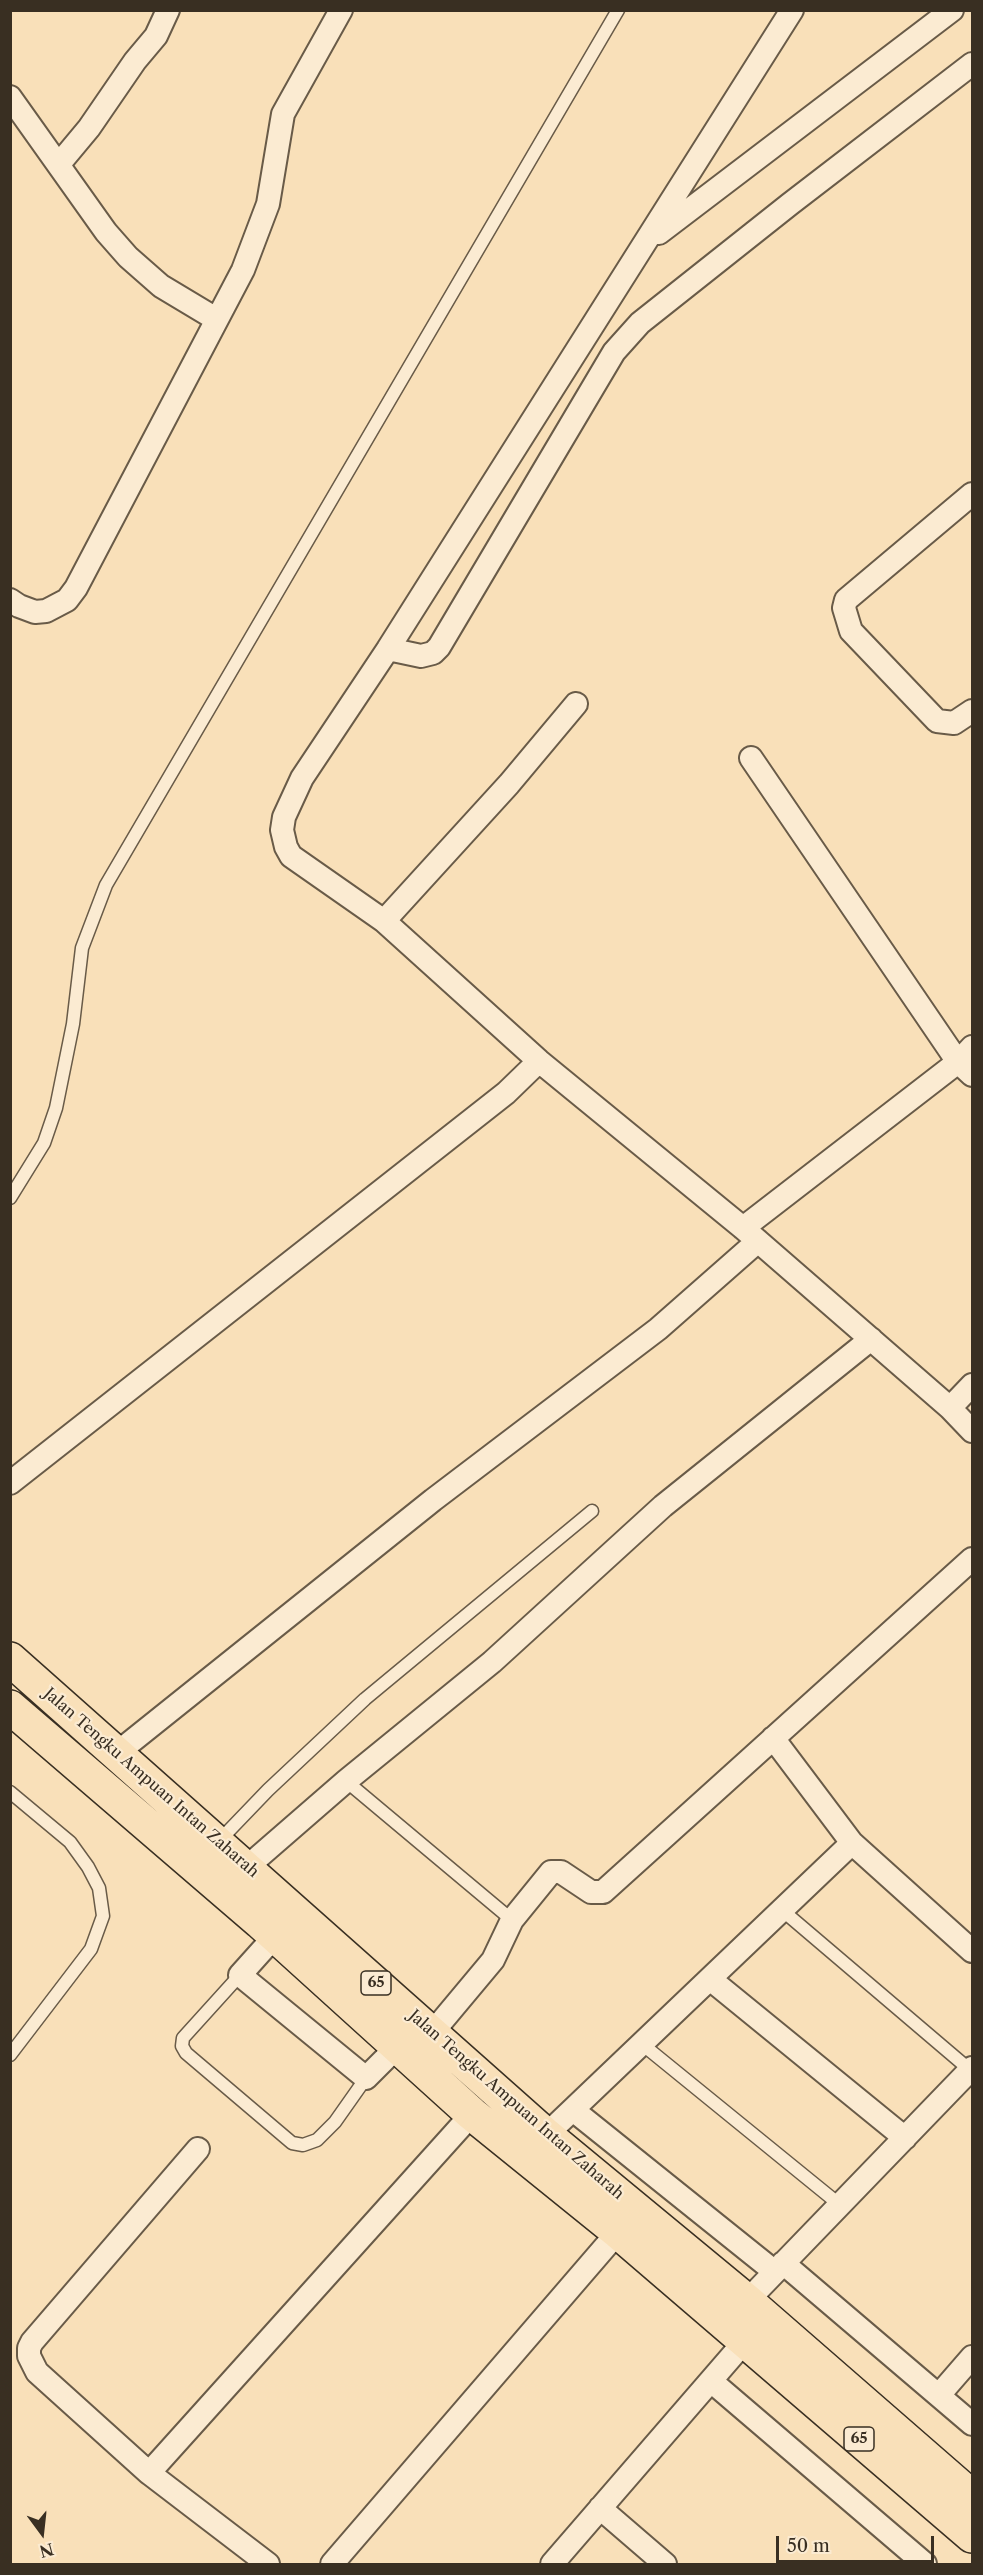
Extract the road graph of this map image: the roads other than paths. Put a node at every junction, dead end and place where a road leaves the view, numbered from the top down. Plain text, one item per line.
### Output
1 (168, 10) edge
2 (341, 10) edge
3 (618, 10) edge
4 (792, 10) edge
5 (952, 10) edge
6 (972, 64) edge
7 (11, 100) edge
8 (59, 164) junction
9 (647, 241) junction
10 (216, 319) junction
11 (972, 494) edge
12 (10, 600) edge
13 (388, 649) junction
14 (576, 704) dead end
15 (972, 711) edge
16 (752, 758) dead end
17 (384, 921) junction
18 (539, 1061) junction
19 (968, 1061) edge
20 (10, 1198) edge
21 (750, 1234) junction
22 (871, 1339) junction
23 (972, 1385) edge
24 (950, 1408) junction
25 (972, 1431) edge
26 (10, 1483) edge
27 (592, 1511) dead end
28 (972, 1559) edge
29 (10, 1659) edge
30 (10, 1707) edge
31 (773, 1738) junction
32 (117, 1753) junction
33 (346, 1781) junction
34 (10, 1792) edge
35 (219, 1842) junction
36 (852, 1843) junction
37 (247, 1867) junction
38 (782, 1910) junction
39 (512, 1920) junction
40 (274, 1936) junction
41 (972, 1951) edge
42 (240, 1975) junction
43 (710, 1979) junction
44 (432, 2033) junction
45 (642, 2044) junction
46 (397, 2047) junction
47 (10, 2055) edge
48 (971, 2069) edge
49 (366, 2078) junction
50 (573, 2110) junction
51 (472, 2114) junction
52 (546, 2135) junction
53 (905, 2138) junction
54 (198, 2149) dead end
55 (840, 2205) junction
56 (608, 2224) junction
57 (779, 2268) junction
58 (747, 2301) junction
59 (745, 2341) junction
60 (972, 2357) edge
61 (815, 2361) junction
62 (711, 2380) junction
63 (939, 2395) junction
64 (972, 2424) edge
65 (149, 2473) junction
66 (972, 2497) edge
67 (600, 2508) junction
68 (972, 2536) edge
69 (268, 2565) edge
70 (332, 2565) edge
71 (552, 2565) edge
72 (665, 2565) edge
73 (925, 2565) edge

1 - 8 street
2 - 10 street
3 - 20 lane
4 - 9 street
5 - 9 street
6 - 13 street
7 - 8 street
8 - 10 street
9 - 13 street
10 - 12 street
11 - 15 street
13 - 17 street
14 - 17 street
16 - 19 street
17 - 18 street
18 - 21 street
18 - 26 street
19 - 21 street
21 - 22 street
21 - 32 street
22 - 24 street
22 - 33 street
23 - 24 street
24 - 25 street
27 - 35 lane
28 - 31 street
29 - 32 main road, Jalan Tengku Ampuan Intan Zaharah / 65
30 - 40 main road, Jalan Tengku Ampuan Intan Zaharah / 65
31 - 36 street
31 - 39 street
32 - 35 main road, Jalan Tengku Ampuan Intan Zaharah / 65
33 - 37 street
33 - 39 lane
34 - 47 lane
35 - 37 main road, Jalan Tengku Ampuan Intan Zaharah / 65
36 - 38 street
36 - 41 street
37 - 44 main road, Jalan Tengku Ampuan Intan Zaharah / 65
38 - 43 street
38 - 48 lane
39 - 44 street
40 - 42 street
40 - 46 main road, Jalan Tengku Ampuan Intan Zaharah / 65
42 - 49 street
42 - 49 lane
43 - 45 street
43 - 53 street
44 - 52 main road, Jalan Tengku Ampuan Intan Zaharah / 65
45 - 50 street
45 - 55 lane
46 - 49 street
46 - 51 main road, Jalan Tengku Ampuan Intan Zaharah / 65
48 - 53 street
50 - 52 street
50 - 57 street
51 - 56 main road, Jalan Tengku Ampuan Intan Zaharah / 65
51 - 65 street
52 - 58 main road, Jalan Tengku Ampuan Intan Zaharah / 65
53 - 55 street
54 - 65 street
55 - 57 street
56 - 58 street
56 - 59 main road, Jalan Tengku Ampuan Intan Zaharah / 65
56 - 70 street
57 - 58 street
57 - 63 street
58 - 61 main road, Jalan Tengku Ampuan Intan Zaharah / 65
59 - 61 street
59 - 62 street
59 - 68 main road, Jalan Tengku Ampuan Intan Zaharah / 65
60 - 63 street
61 - 66 main road, Jalan Tengku Ampuan Intan Zaharah / 65
62 - 67 street
62 - 73 street
63 - 64 street
65 - 69 street
67 - 71 street
67 - 72 street

